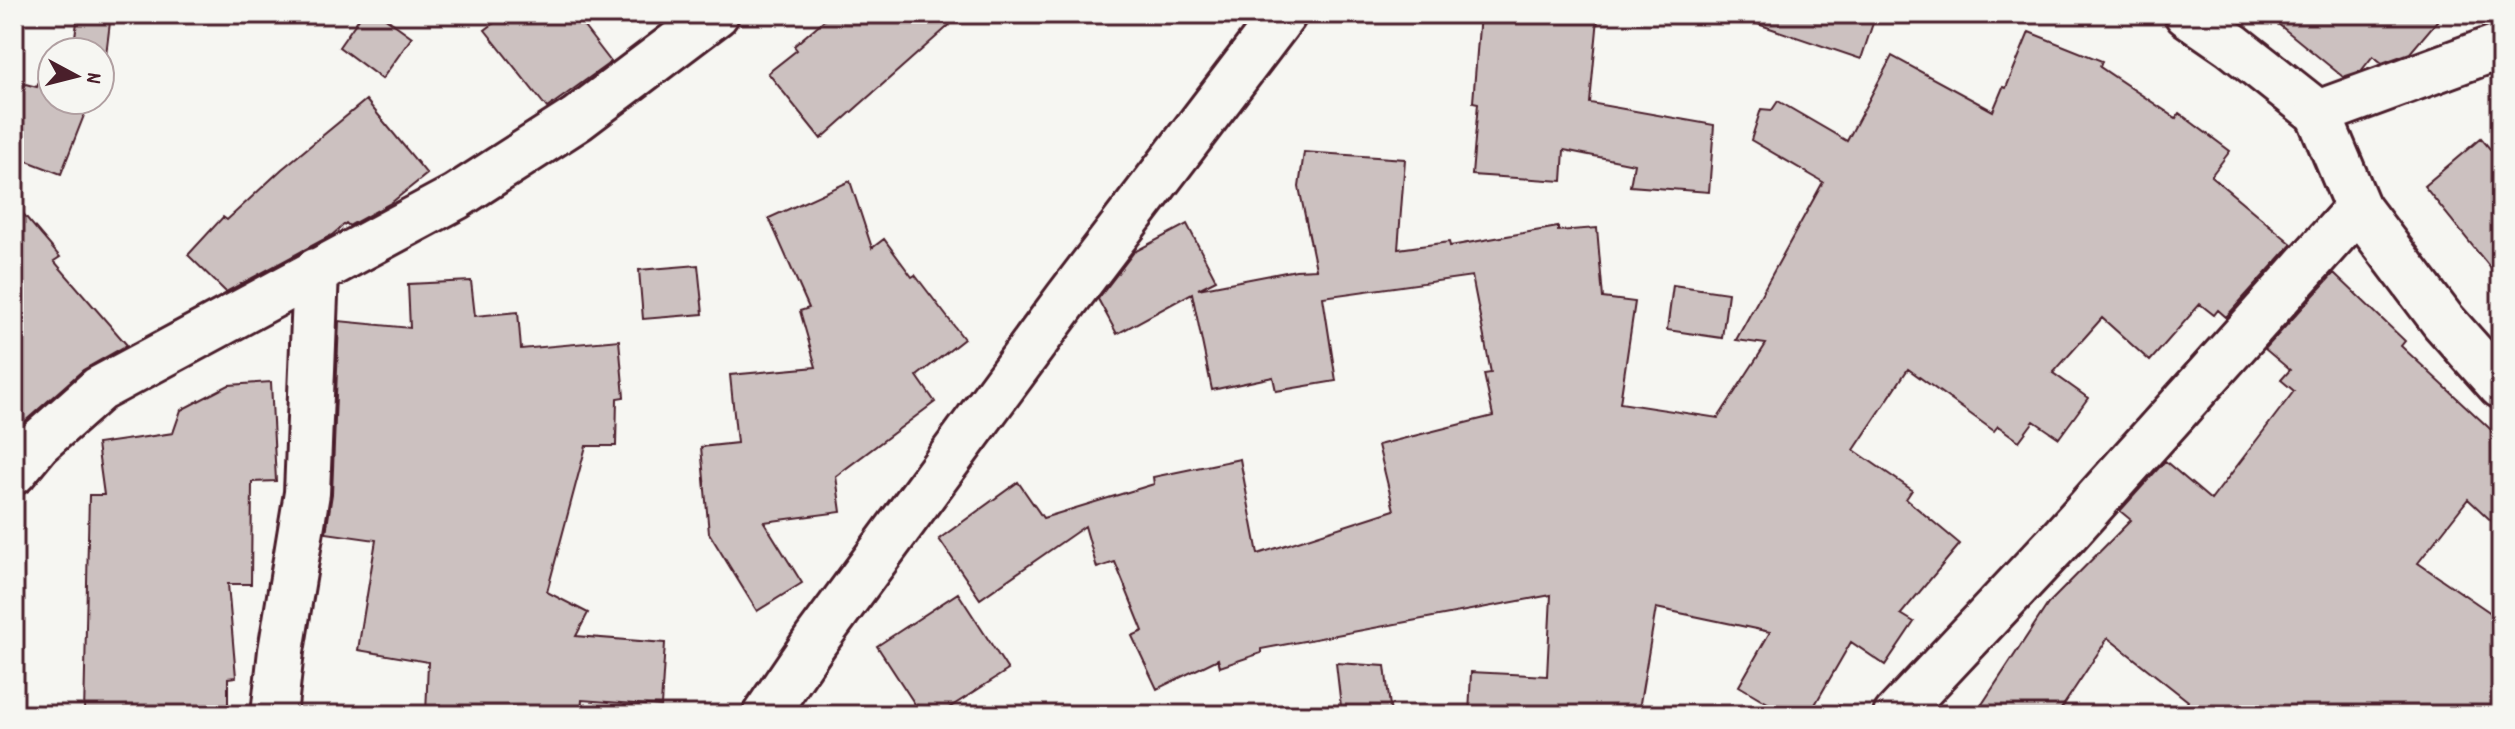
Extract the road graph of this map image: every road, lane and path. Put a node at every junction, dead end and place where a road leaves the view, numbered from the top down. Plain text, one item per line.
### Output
1 (716, 14) edge
2 (1284, 14) edge
3 (2187, 14) edge
4 (2501, 46) edge
5 (2318, 113) junction
6 (2358, 208) junction
7 (316, 271) junction
8 (2501, 386) edge
9 (14, 472) edge
10 (274, 715) edge
11 (765, 715) edge
12 (1896, 715) edge

1 - 7 street
2 - 11 street
3 - 5 street
4 - 5 street
5 - 6 street
6 - 8 street
6 - 12 street
7 - 9 street
7 - 10 street

